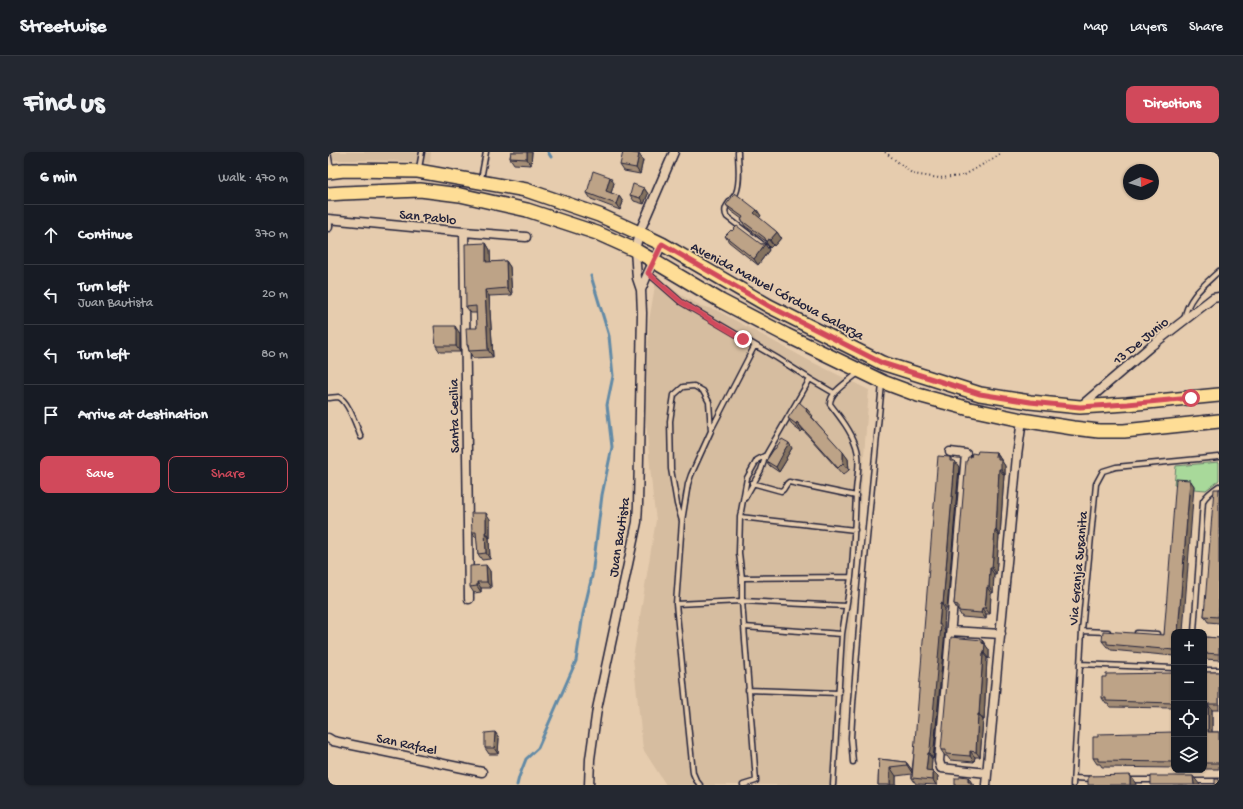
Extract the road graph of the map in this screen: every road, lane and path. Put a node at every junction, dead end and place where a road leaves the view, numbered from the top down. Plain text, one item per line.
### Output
1 (328, 152) edge
2 (422, 152) edge
3 (486, 152) edge
4 (674, 152) edge
5 (738, 152) edge
6 (885, 152) edge
7 (1002, 152) edge
8 (330, 171) edge
9 (418, 171) junction
10 (481, 182) junction
11 (328, 194) edge
12 (328, 219) edge
13 (464, 232) junction
14 (639, 233) junction
15 (526, 237) dead end
16 (662, 244) junction
17 (767, 247) edge
18 (635, 250) junction
19 (651, 267) junction
20 (1219, 271) edge
21 (641, 290) junction
22 (1219, 297) edge
23 (1184, 320) junction
24 (755, 345) junction
25 (861, 371) junction
26 (810, 379) junction
27 (883, 382) junction
28 (834, 393) junction
29 (1219, 395) edge
30 (328, 398) edge
31 (1080, 407) junction
32 (1022, 420) junction
33 (1219, 422) edge
34 (711, 431) junction
35 (361, 437) dead end
36 (950, 452) dead end
37 (766, 455) junction
38 (1219, 457) edge
39 (752, 483) junction
40 (1219, 486) edge
41 (856, 496) junction
42 (743, 501) junction
43 (740, 518) junction
44 (682, 521) junction
45 (855, 530) junction
46 (851, 577) junction
47 (742, 578) junction
48 (468, 599) dead end
49 (742, 601) junction
50 (676, 604) junction
51 (846, 606) junction
52 (744, 627) junction
53 (1194, 629) edge
54 (951, 631) junction
55 (1082, 631) junction
56 (1112, 632) edge
57 (1135, 633) edge
58 (842, 634) junction
59 (1001, 634) junction
60 (1157, 634) edge
61 (1080, 664) junction
62 (1171, 668) edge
63 (1207, 670) edge
64 (1219, 670) edge
65 (748, 690) junction
66 (839, 693) junction
67 (328, 738) edge
68 (853, 762) dead end
69 (482, 772) dead end
70 (987, 773) junction
71 (1074, 778) junction
72 (1102, 780) edge
73 (1123, 780) edge
74 (1161, 780) edge
75 (1185, 781) edge
76 (1219, 781) edge
77 (757, 783) edge
78 (1145, 783) edge
79 (1209, 783) edge
80 (589, 785) edge
81 (700, 785) edge
82 (743, 785) edge
83 (833, 785) edge
84 (986, 785) edge
85 (1073, 785) edge

1 - 8 lane
2 - 9 lane
3 - 10 lane
4 - 14 street, Juan Bautista
5 - 17 lane
6 - 7 path
8 - 9 main road, Avenida Manuel Córdova Galarza
9 - 10 main road, Avenida Manuel Córdova Galarza
10 - 14 main road, Avenida Manuel Córdova Galarza
11 - 18 main road
12 - 13 street, San Pablo
13 - 15 street, San Pablo
13 - 48 street, Santa Cecilia
14 - 16 main road, Avenida Manuel Córdova Galarza
14 - 18 street, Juan Bautista
16 - 19 street, Juan Bautista
16 - 31 main road, Avenida Manuel Córdova Galarza
18 - 19 main road
18 - 21 street, Juan Bautista
19 - 21 street, Juan Bautista
19 - 24 lane
19 - 25 main road
20 - 23 lane
21 - 80 street, Juan Bautista
22 - 23 street, 13 De Junio
23 - 31 street, 13 De Junio
24 - 26 lane
24 - 34 lane
25 - 27 main road
25 - 28 lane
26 - 28 lane
26 - 37 lane
27 - 32 main road
27 - 68 lane
28 - 41 lane
29 - 31 main road, Avenida Manuel Córdova Galarza
30 - 35 lane
32 - 33 main road
32 - 59 street
34 - 44 lane
34 - 44 lane
36 - 54 street
37 - 39 lane
37 - 42 lane
38 - 55 lane, Via Granja Susanita
39 - 41 lane
39 - 42 lane
40 - 53 lane
41 - 45 lane
42 - 43 lane
43 - 45 lane
43 - 47 lane
44 - 50 lane
45 - 46 lane
46 - 47 lane
46 - 51 lane
47 - 49 lane
49 - 50 lane
49 - 51 lane
49 - 52 lane
50 - 81 lane
51 - 58 lane
52 - 58 lane
52 - 65 lane
54 - 59 street
54 - 70 street
55 - 56 lane
55 - 61 lane, Via Granja Susanita
57 - 60 lane
58 - 66 lane
59 - 70 street
61 - 62 lane
61 - 71 lane, Via Granja Susanita
63 - 64 lane
65 - 66 lane
65 - 77 lane
66 - 83 lane
67 - 69 street, San Rafael
70 - 84 street
71 - 72 lane
71 - 85 lane, Via Granja Susanita
73 - 78 lane
74 - 78 lane
75 - 79 lane
76 - 79 lane
77 - 82 lane

